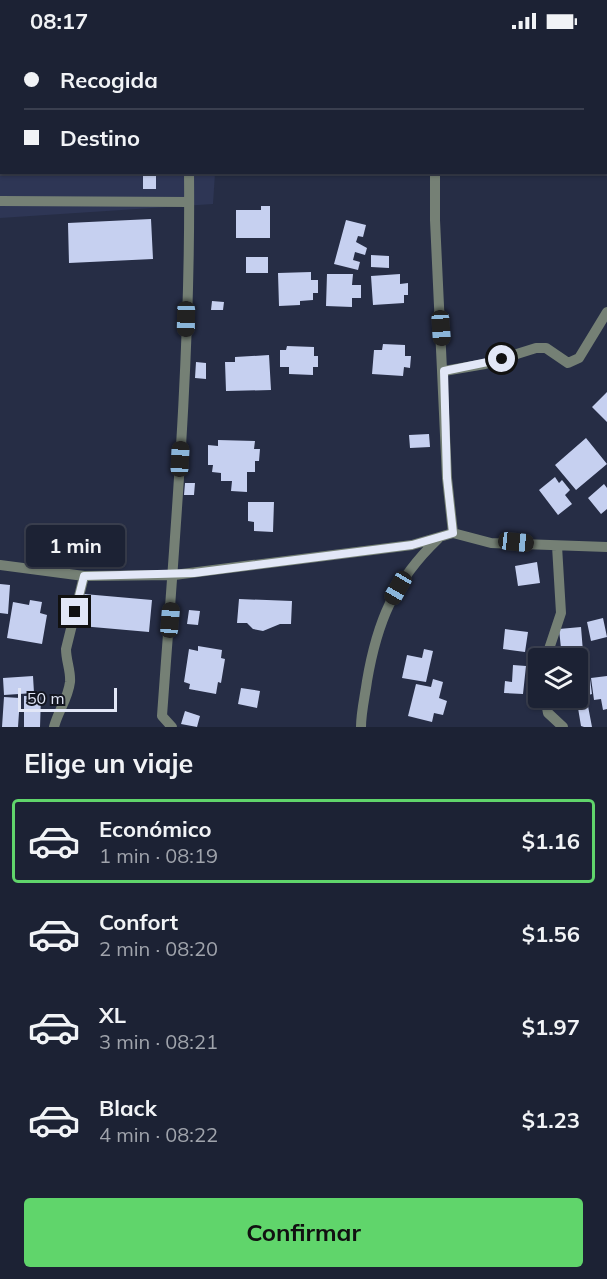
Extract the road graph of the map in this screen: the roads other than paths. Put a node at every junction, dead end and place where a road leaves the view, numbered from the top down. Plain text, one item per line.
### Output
1 (189, 174) edge
2 (435, 174) edge
3 (0, 201) edge
4 (189, 202) junction
5 (607, 312) edge
6 (444, 371) junction
7 (453, 533) junction
8 (440, 537) junction
9 (557, 546) junction
10 (607, 547) edge
11 (0, 566) edge
12 (174, 575) junction
13 (84, 576) junction
14 (549, 648) edge
15 (547, 708) edge
16 (54, 727) edge
17 (172, 727) edge
18 (361, 727) edge
19 (563, 727) edge

1 - 4 street
2 - 6 street
3 - 4 street
4 - 12 street
5 - 6 street
6 - 7 street
7 - 8 street
7 - 9 street
8 - 12 street
8 - 18 street
9 - 10 street
9 - 14 street
11 - 13 street
12 - 13 street
12 - 17 street
13 - 16 street
15 - 19 street

